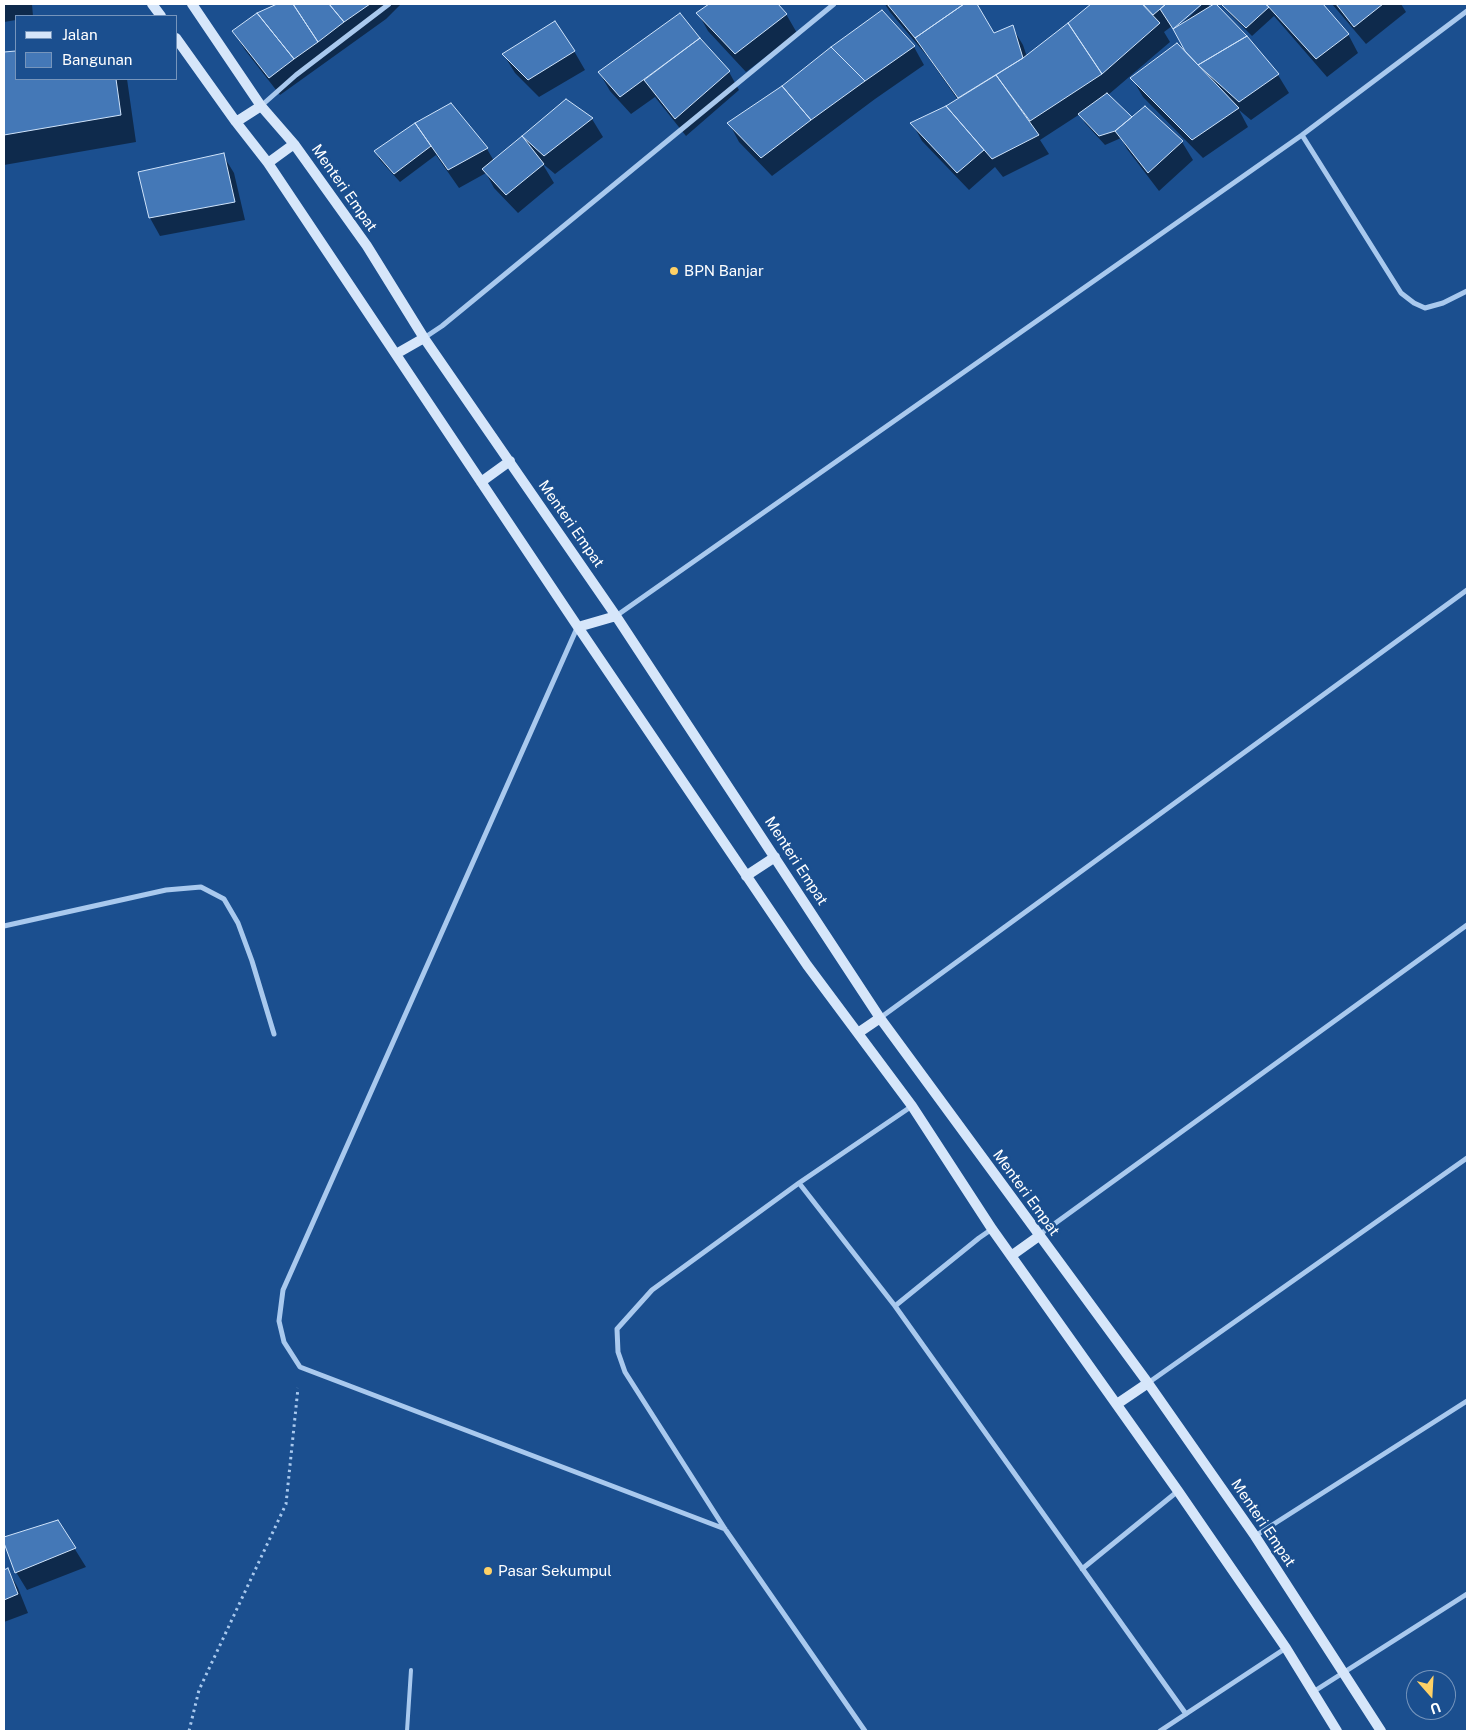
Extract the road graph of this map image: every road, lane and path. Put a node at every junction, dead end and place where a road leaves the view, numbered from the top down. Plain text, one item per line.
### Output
1 (152, 4) edge
2 (192, 4) edge
3 (388, 4) edge
4 (834, 4) edge
5 (1467, 11) edge
6 (160, 15) edge
7 (178, 41) edge
8 (261, 106) junction
9 (236, 122) junction
10 (1302, 135) junction
11 (294, 144) junction
12 (268, 163) junction
13 (1467, 291) edge
14 (424, 338) junction
15 (396, 354) junction
16 (510, 461) junction
17 (481, 482) junction
18 (1467, 590) edge
19 (616, 616) junction
20 (578, 627) junction
21 (775, 857) junction
22 (746, 876) junction
23 (1467, 925) edge
24 (4, 926) edge
25 (880, 1018) junction
26 (858, 1033) junction
27 (274, 1034) dead end
28 (912, 1106) junction
29 (1465, 1159) edge
30 (1467, 1166) edge
31 (799, 1184) junction
32 (992, 1229) junction
33 (1039, 1236) junction
34 (1011, 1256) junction
35 (894, 1306) junction
36 (300, 1367) junction
37 (1148, 1383) junction
38 (1467, 1401) edge
39 (1117, 1404) junction
40 (1178, 1491) junction
41 (725, 1529) junction
42 (1255, 1536) junction
43 (1082, 1569) junction
44 (1467, 1594) edge
45 (1286, 1648) junction
46 (411, 1670) dead end
47 (1342, 1673) junction
48 (1313, 1692) junction
49 (1186, 1714) junction
50 (189, 1731) edge
51 (407, 1731) edge
52 (865, 1731) edge
53 (1160, 1731) edge
54 (1338, 1731) edge
55 (1380, 1731) edge

1 - 6 street
2 - 8 street, Menteri Empat
3 - 8 street
4 - 14 street
5 - 10 street
7 - 9 street
8 - 9 street
8 - 11 street, Menteri Empat
9 - 12 street
10 - 13 street
10 - 19 street
11 - 12 street
11 - 14 street, Menteri Empat
12 - 15 street
14 - 15 street
14 - 16 street, Menteri Empat
15 - 17 street
16 - 17 street
16 - 19 street, Menteri Empat
17 - 20 street
18 - 25 street
19 - 20 street
19 - 21 street, Menteri Empat
20 - 22 street
20 - 36 street
21 - 22 street
21 - 25 street, Menteri Empat
22 - 26 street
23 - 33 street
24 - 27 street
25 - 26 street
25 - 33 street, Menteri Empat
26 - 28 street
28 - 31 street
28 - 32 street
29 - 30 street
29 - 37 street
31 - 35 street
31 - 41 street
32 - 34 street
32 - 35 street
33 - 34 street
33 - 37 street, Menteri Empat
34 - 39 street
35 - 43 street
36 - 41 street
36 - 50 path
37 - 39 street
37 - 42 street, Menteri Empat
38 - 42 street
39 - 40 street
40 - 43 street
40 - 45 street
41 - 52 street
42 - 47 street, Menteri Empat
43 - 49 street
44 - 47 street
45 - 48 street
45 - 49 street
46 - 51 lane
47 - 48 street
47 - 55 street, Menteri Empat
48 - 54 street
49 - 53 street

